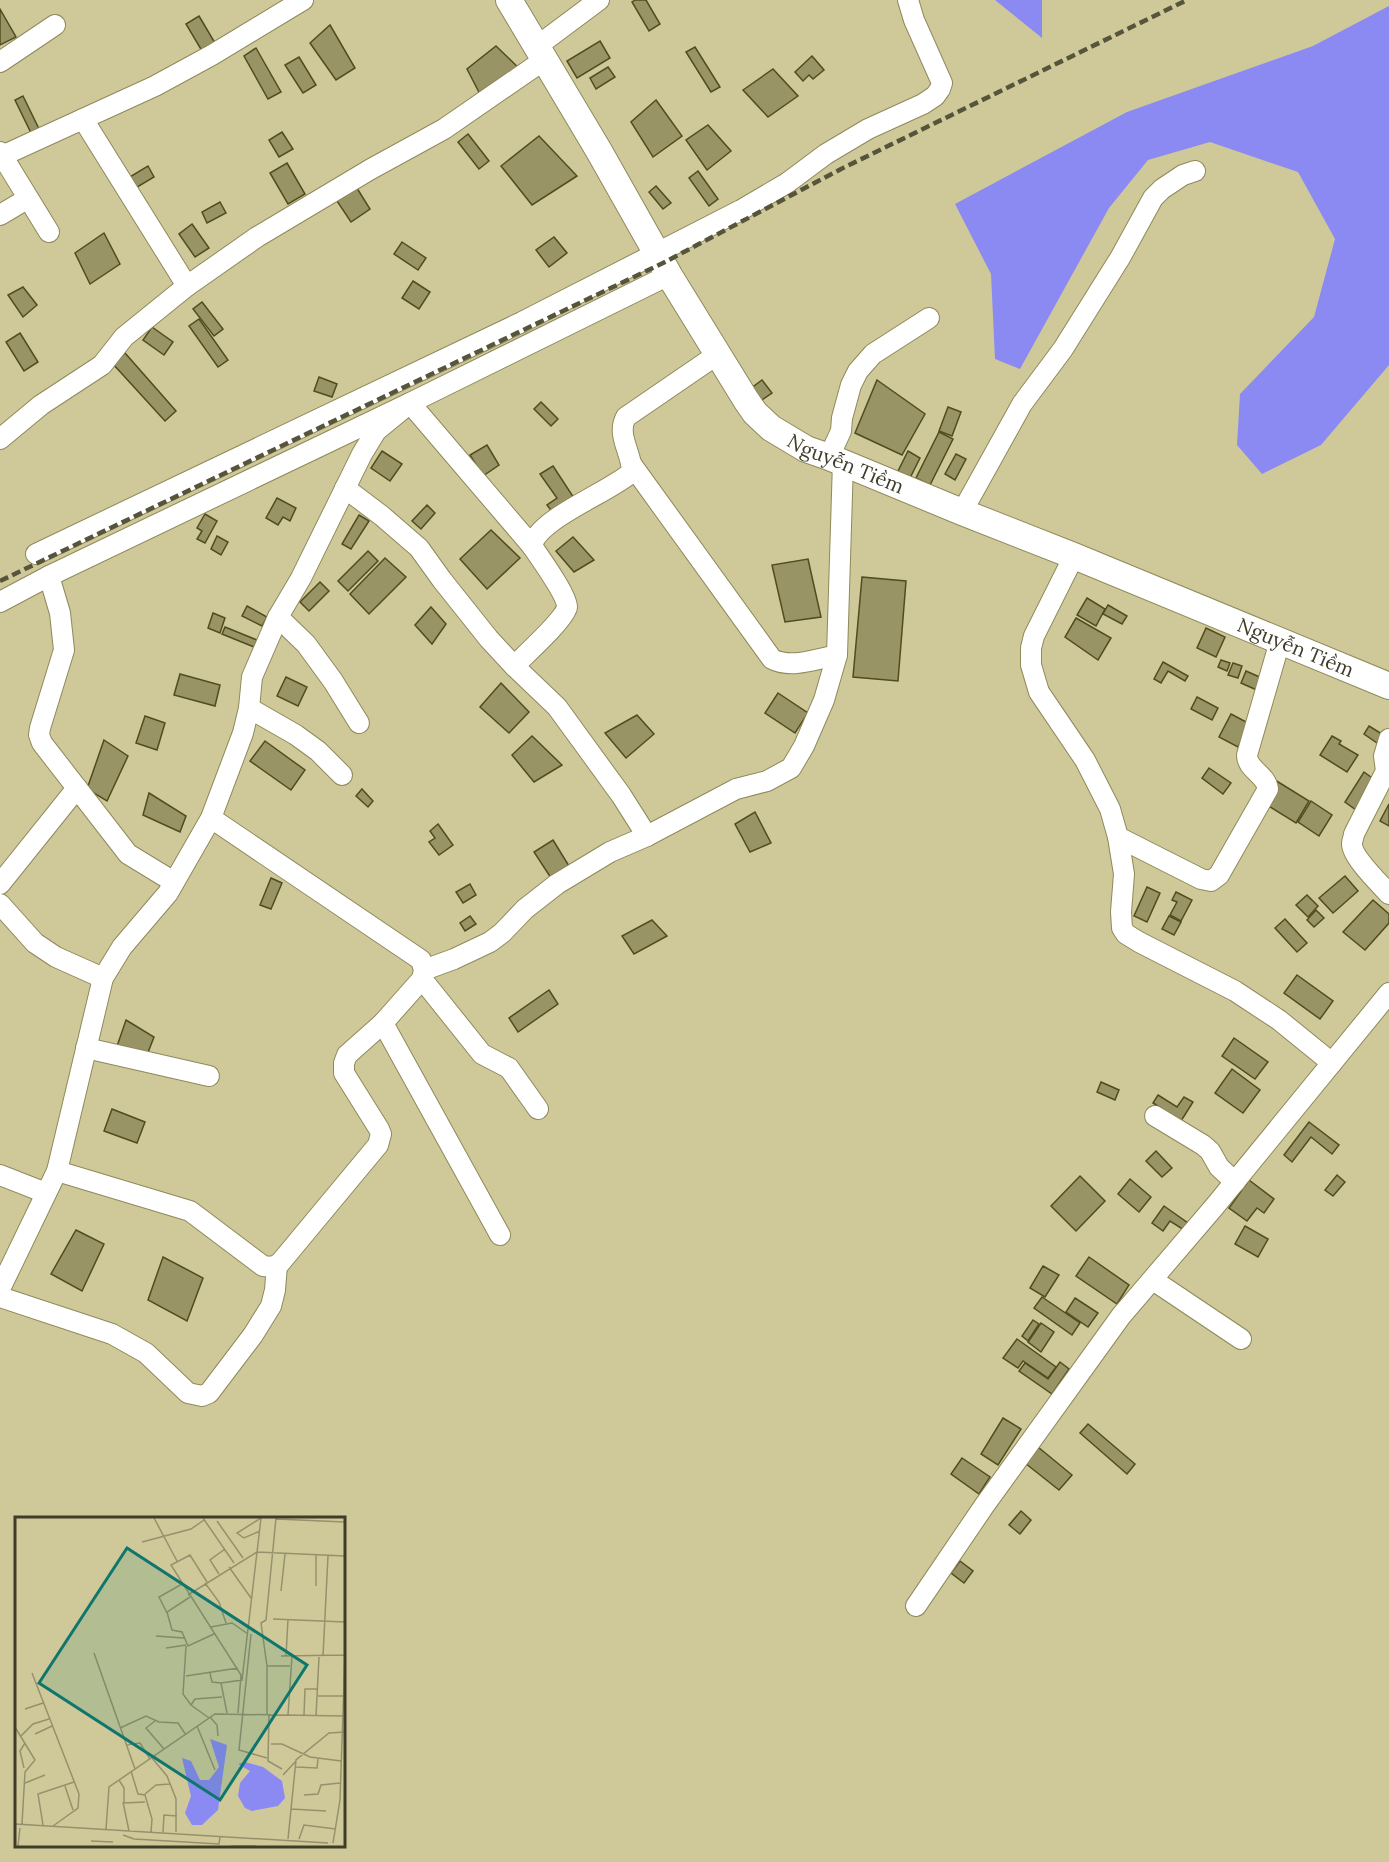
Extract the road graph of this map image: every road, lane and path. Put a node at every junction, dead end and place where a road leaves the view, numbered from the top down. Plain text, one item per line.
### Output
1 (303, 0) edge
2 (508, 0) edge
3 (599, 0) edge
4 (908, 0) edge
5 (55, 25) dead end
6 (540, 53) junction
7 (0, 62) edge
8 (83, 119) junction
9 (1, 154) edge
10 (1195, 171) dead end
11 (27, 199) junction
12 (0, 215) edge
13 (49, 232) dead end
14 (657, 253) junction
15 (669, 276) junction
16 (187, 286) junction
17 (929, 318) dead end
18 (718, 354) junction
19 (410, 403) junction
20 (0, 439) edge
21 (836, 460) junction
22 (632, 465) junction
23 (345, 488) junction
24 (962, 512) junction
25 (532, 546) junction
26 (36, 554) dead end
27 (1074, 556) junction
28 (49, 576) junction
29 (0, 602) edge
30 (278, 617) junction
31 (1280, 641) junction
32 (837, 655) junction
33 (514, 666) junction
34 (1389, 686) edge
35 (249, 708) junction
36 (359, 723) dead end
37 (1389, 739) edge
38 (342, 775) dead end
39 (77, 788) junction
40 (211, 818) junction
41 (647, 836) junction
42 (1118, 837) junction
43 (174, 882) junction
44 (0, 884) edge
45 (1389, 894) edge
46 (0, 904) edge
47 (423, 974) junction
48 (103, 978) junction
49 (1389, 993) edge
50 (383, 1023) junction
51 (86, 1048) junction
52 (1332, 1063) junction
53 (209, 1076) dead end
54 (538, 1109) dead end
55 (1155, 1116) dead end
56 (57, 1171) junction
57 (0, 1175) edge
58 (1235, 1182) junction
59 (46, 1193) junction
60 (500, 1235) dead end
61 (277, 1265) junction
62 (1153, 1280) junction
63 (0, 1289) edge
64 (0, 1297) edge
65 (1241, 1339) dead end
66 (916, 1606) dead end

1 - 8 street
2 - 6 street, Nguyễn Tiềm
3 - 6 street
4 - 14 street
5 - 7 street
6 - 14 street, Nguyễn Tiềm
6 - 16 street
8 - 9 street
8 - 16 street
9 - 11 street
10 - 24 street
11 - 12 street
11 - 13 street
14 - 15 street, Nguyễn Tiềm
14 - 26 street
15 - 18 street, Nguyễn Tiềm
15 - 19 street
16 - 20 street
17 - 21 street
18 - 21 street, Nguyễn Tiềm
18 - 22 street
19 - 23 street
19 - 25 street
19 - 28 street
21 - 24 street, Nguyễn Tiềm
21 - 32 street
22 - 25 street
22 - 32 street
23 - 30 street
23 - 33 street
24 - 27 street, Nguyễn Tiềm
25 - 33 street
27 - 31 street, Nguyễn Tiềm
27 - 42 street
28 - 29 street
28 - 39 street
30 - 35 street
30 - 36 street
31 - 34 street, Nguyễn Tiềm
31 - 42 street
32 - 41 street
33 - 41 street
35 - 38 street
35 - 40 street
37 - 45 street
39 - 43 street
39 - 44 street
40 - 43 street
40 - 47 street
41 - 47 street
42 - 52 street
43 - 48 street
46 - 48 street
47 - 50 street
47 - 54 street
48 - 51 street
49 - 52 street
50 - 60 street
50 - 61 street
51 - 53 street
51 - 56 street
52 - 58 street
55 - 58 street
56 - 59 street
56 - 61 street
57 - 59 street
58 - 62 street
59 - 63 street
61 - 64 street
62 - 65 street
62 - 66 street

